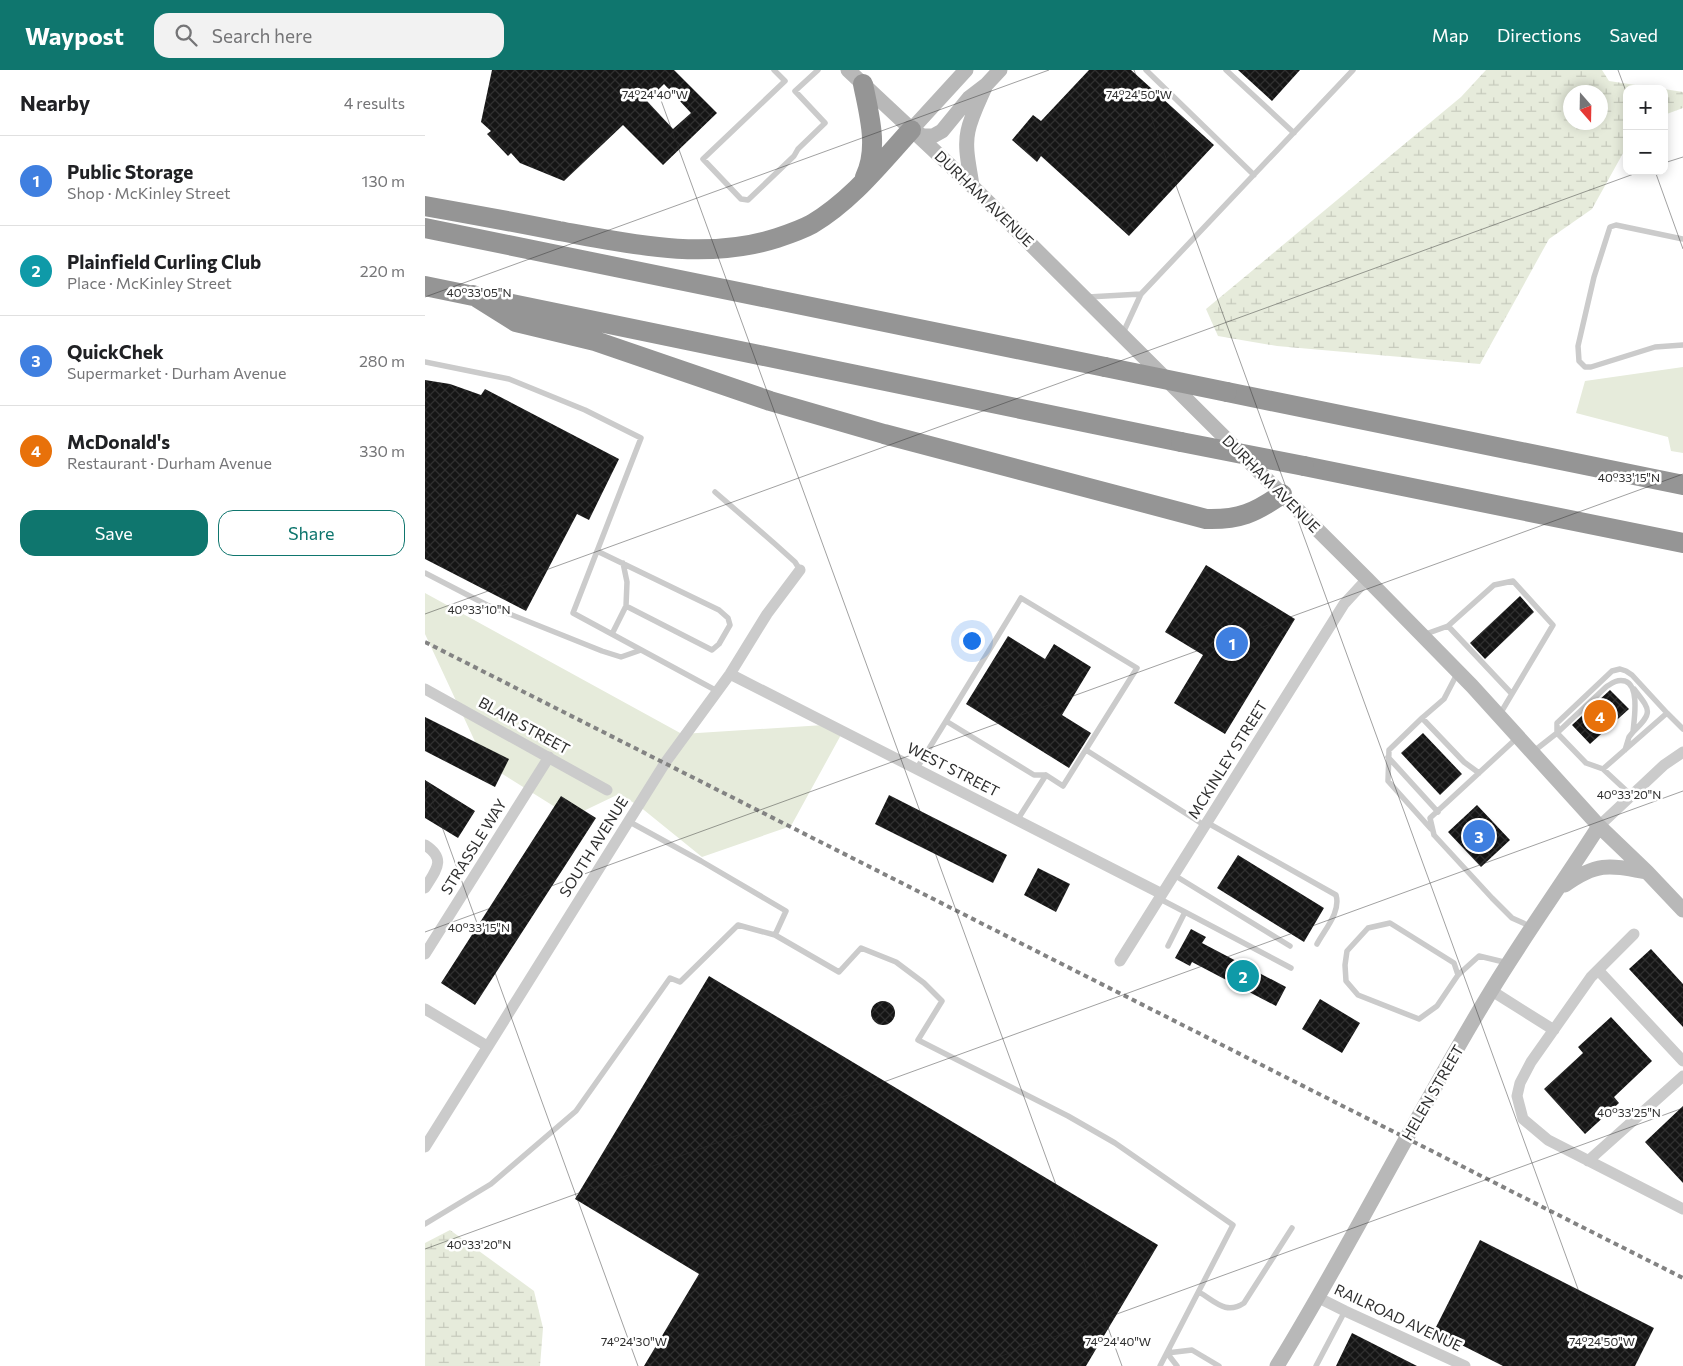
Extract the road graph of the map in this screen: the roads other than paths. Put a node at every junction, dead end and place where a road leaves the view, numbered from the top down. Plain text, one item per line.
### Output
1 (774, 70) edge
2 (818, 70) edge
3 (848, 70) edge
4 (967, 70) edge
5 (1000, 70) edge
6 (1146, 70) edge
7 (1226, 70) edge
8 (1353, 70) edge
9 (785, 81) junction
10 (863, 84) junction
11 (986, 85) junction
12 (795, 90) junction
13 (911, 130) junction
14 (1294, 133) junction
15 (1254, 175) junction
16 (862, 184) junction
17 (972, 186) junction
18 (425, 206) edge
19 (425, 228) edge
20 (1683, 239) edge
21 (425, 286) edge
22 (1141, 294) junction
23 (473, 295) junction
24 (1084, 297) junction
25 (1122, 335) junction
26 (1683, 344) edge
27 (425, 362) edge
28 (1683, 486) edge
29 (715, 492) dead end
30 (1282, 494) junction
31 (1683, 543) edge
32 (597, 551) junction
33 (623, 563) junction
34 (800, 570) joint
35 (425, 573) edge
36 (1367, 579) junction
37 (626, 606) junction
38 (1448, 626) junction
39 (612, 634) junction
40 (1422, 635) junction
41 (641, 650) junction
42 (1458, 672) junction
43 (730, 674) junction
44 (1631, 685) junction
45 (425, 690) edge
46 (717, 691) junction
47 (1512, 694) junction
48 (1667, 713) junction
49 (1498, 715) junction
50 (1422, 718) junction
51 (946, 721) junction
52 (1683, 728) edge
53 (1633, 732) junction
54 (1557, 733) junction
55 (1518, 737) junction
56 (1086, 750) junction
57 (1625, 750) junction
58 (1683, 752) edge
59 (1532, 753) junction
60 (549, 757) junction
61 (1389, 757) junction
62 (917, 768) junction
63 (1603, 769) junction
64 (1479, 773) junction
65 (1046, 775) junction
66 (607, 790) dead end
67 (1631, 795) junction
68 (1438, 812) junction
69 (1018, 819) junction
70 (628, 821) junction
71 (1205, 823) junction
72 (1599, 826) junction
73 (1431, 829) junction
74 (425, 845) edge
75 (1647, 872) junction
76 (1174, 875) junction
77 (425, 888) edge
78 (1557, 890) junction
79 (1161, 896) junction
80 (1683, 910) edge
81 (1185, 912) junction
82 (1533, 928) junction
83 (1634, 934) dead end
84 (775, 935) junction
85 (1317, 944) dead end
86 (1168, 946) dead end
87 (1290, 946) dead end
88 (425, 954) edge
89 (1120, 961) dead end
90 (1510, 963) junction
91 (1291, 968) dead end
92 (1598, 970) junction
93 (1458, 975) junction
94 (1492, 991) junction
95 (425, 1009) edge
96 (1554, 1030) junction
97 (487, 1046) junction
98 (1683, 1061) edge
99 (1683, 1076) edge
100 (425, 1147) edge
101 (1588, 1161) junction
102 (1683, 1209) edge
103 (425, 1224) edge
104 (1292, 1228) dead end
105 (1199, 1292) junction
106 (1319, 1298) junction
107 (1345, 1311) junction
108 (1167, 1354) junction
109 (1160, 1366) edge
110 (1177, 1366) edge
111 (1219, 1366) edge
112 (1277, 1366) edge
113 (1316, 1366) edge
114 (1465, 1366) edge

1 - 9 lane
2 - 12 lane
3 - 10 main road, DURHAM AVENUE
4 - 13 main road
5 - 11 main road
6 - 15 lane
7 - 14 lane
8 - 14 lane
9 - 12 lane
9 - 12 lane
10 - 13 main road, DURHAM AVENUE
10 - 16 highway
11 - 13 main road
11 - 17 main road
13 - 16 highway
13 - 17 main road, DURHAM AVENUE
14 - 15 lane
15 - 22 lane
16 - 18 highway
17 - 24 main road, DURHAM AVENUE
19 - 28 highway, bridge
20 - 26 lane
21 - 23 highway
22 - 24 lane
22 - 25 lane
23 - 30 highway
23 - 31 highway, bridge
24 - 25 main road, DURHAM AVENUE
25 - 30 main road, DURHAM AVENUE
27 - 32 lane
29 - 34 lane
30 - 36 main road, DURHAM AVENUE
32 - 33 lane
32 - 39 lane
33 - 37 lane
33 - 37 lane
34 - 43 street, SOUTH AVENUE
35 - 41 lane
36 - 40 main road, DURHAM AVENUE
36 - 71 street, MCKINLEY STREET
37 - 39 lane
38 - 40 lane
38 - 47 lane
38 - 47 lane
39 - 41 lane
40 - 42 main road, DURHAM AVENUE
41 - 46 lane
42 - 49 main road, DURHAM AVENUE
42 - 50 lane
43 - 46 street, SOUTH AVENUE
43 - 62 street, WEST STREET
44 - 53 lane
44 - 53 lane
44 - 54 lane
45 - 60 street, BLAIR STREET
46 - 70 street, SOUTH AVENUE
47 - 49 lane
48 - 52 lane
48 - 54 lane
48 - 57 lane
49 - 55 main road, DURHAM AVENUE
50 - 61 lane
50 - 64 lane
51 - 56 lane
51 - 62 lane
51 - 65 lane
53 - 57 lane
54 - 59 lane
54 - 63 lane
55 - 59 main road, DURHAM AVENUE
55 - 64 lane
56 - 65 lane
56 - 71 lane
57 - 63 lane
58 - 67 street
59 - 72 main road, DURHAM AVENUE
60 - 66 street, BLAIR STREET
60 - 88 street, STRASSLE WAY
61 - 68 lane
61 - 73 lane
62 - 69 street, WEST STREET
63 - 67 lane
64 - 68 lane
65 - 69 lane
67 - 72 street
68 - 73 lane
69 - 79 street, WEST STREET
70 - 84 lane
70 - 97 street, SOUTH AVENUE
71 - 76 street, MCKINLEY STREET
71 - 85 lane
72 - 75 main road, DURHAM AVENUE
72 - 78 main road, HELEN STREET
73 - 82 lane
74 - 77 street
75 - 78 main road
75 - 80 main road, DURHAM AVENUE
76 - 79 street, MCKINLEY STREET
76 - 87 lane
78 - 82 main road, HELEN STREET
79 - 81 lane
79 - 89 street, MCKINLEY STREET
81 - 86 lane
81 - 91 lane
82 - 90 main road, HELEN STREET
83 - 92 street
84 - 103 lane
84 - 105 lane
90 - 93 lane
90 - 94 main road, HELEN STREET
92 - 96 street
92 - 98 street
93 - 93 lane
94 - 96 street
94 - 106 main road, HELEN STREET
95 - 97 street
96 - 101 street
97 - 100 street, SOUTH AVENUE
99 - 101 street
101 - 102 street
104 - 105 lane
105 - 108 lane
106 - 107 street, RAILROAD AVENUE
106 - 112 main road, HELEN STREET
107 - 113 lane
107 - 114 street, RAILROAD AVENUE
108 - 109 lane
108 - 110 lane
108 - 111 lane

